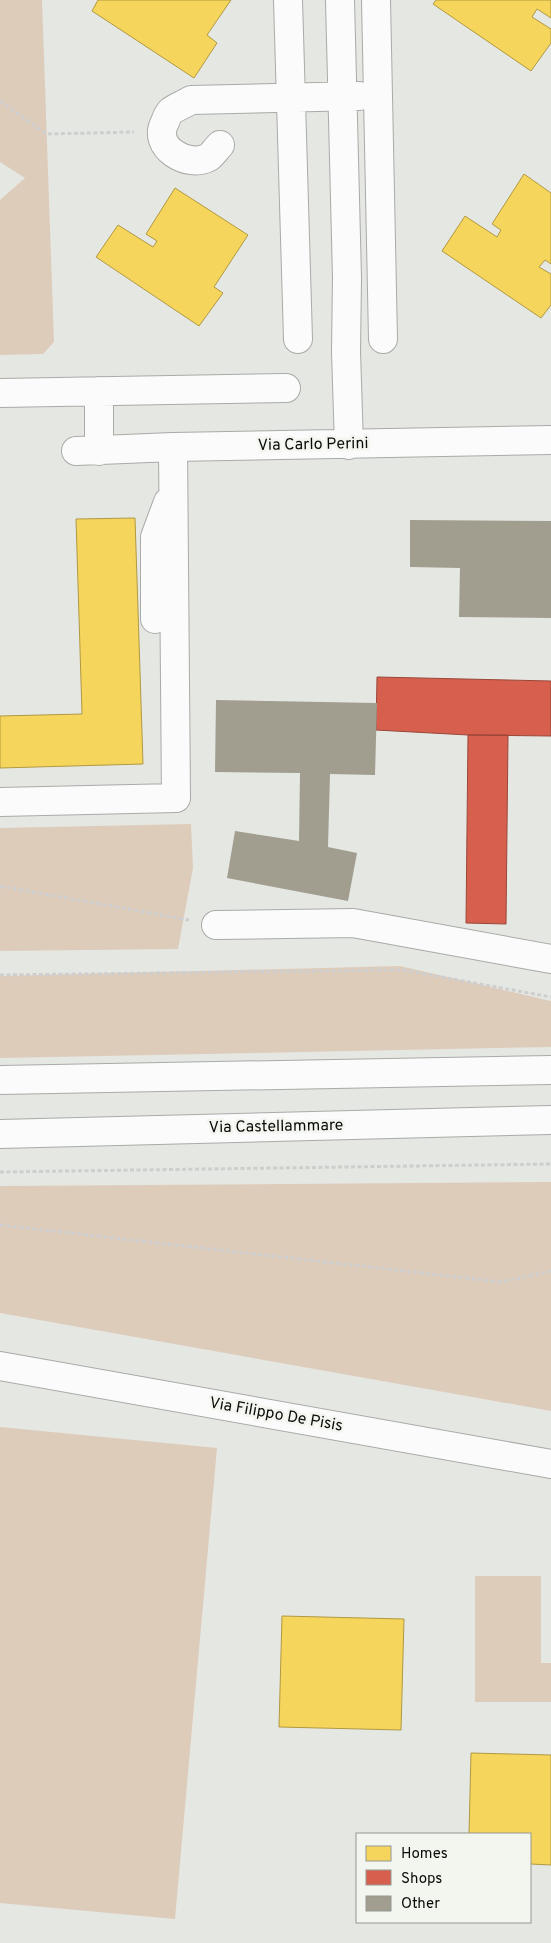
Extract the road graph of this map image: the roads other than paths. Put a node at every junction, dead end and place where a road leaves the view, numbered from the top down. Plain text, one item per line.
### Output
1 (288, 0) edge
2 (340, 0) edge
3 (376, 0) edge
4 (378, 96) junction
5 (342, 97) junction
6 (291, 98) junction
7 (220, 145) dead end
8 (347, 278) junction
9 (382, 278) junction
10 (298, 339) dead end
11 (383, 339) dead end
12 (286, 388) dead end
13 (99, 391) junction
14 (0, 393) edge
15 (551, 440) edge
16 (349, 445) junction
17 (173, 447) junction
18 (174, 486) junction
19 (155, 619) dead end
20 (0, 802) edge
21 (207, 924) road end
22 (551, 959) edge
23 (551, 1070) edge
24 (0, 1080) edge
25 (551, 1120) edge
26 (0, 1134) edge
27 (0, 1366) edge
28 (551, 1464) edge

1 - 6 street
2 - 5 street
3 - 4 street
4 - 5 street
4 - 9 street
5 - 6 street
5 - 8 street
6 - 7 street
6 - 10 street
8 - 9 street
8 - 16 street
9 - 11 street
12 - 13 street
13 - 14 street
13 - 17 street, Via Carlo Perini
15 - 16 street, Via Carlo Perini
16 - 17 street, Via Carlo Perini
17 - 18 street
18 - 19 street
18 - 20 street
21 - 22 street
23 - 24 street
25 - 26 street, Via Castellammare
27 - 28 street, Via Filippo De Pisis

